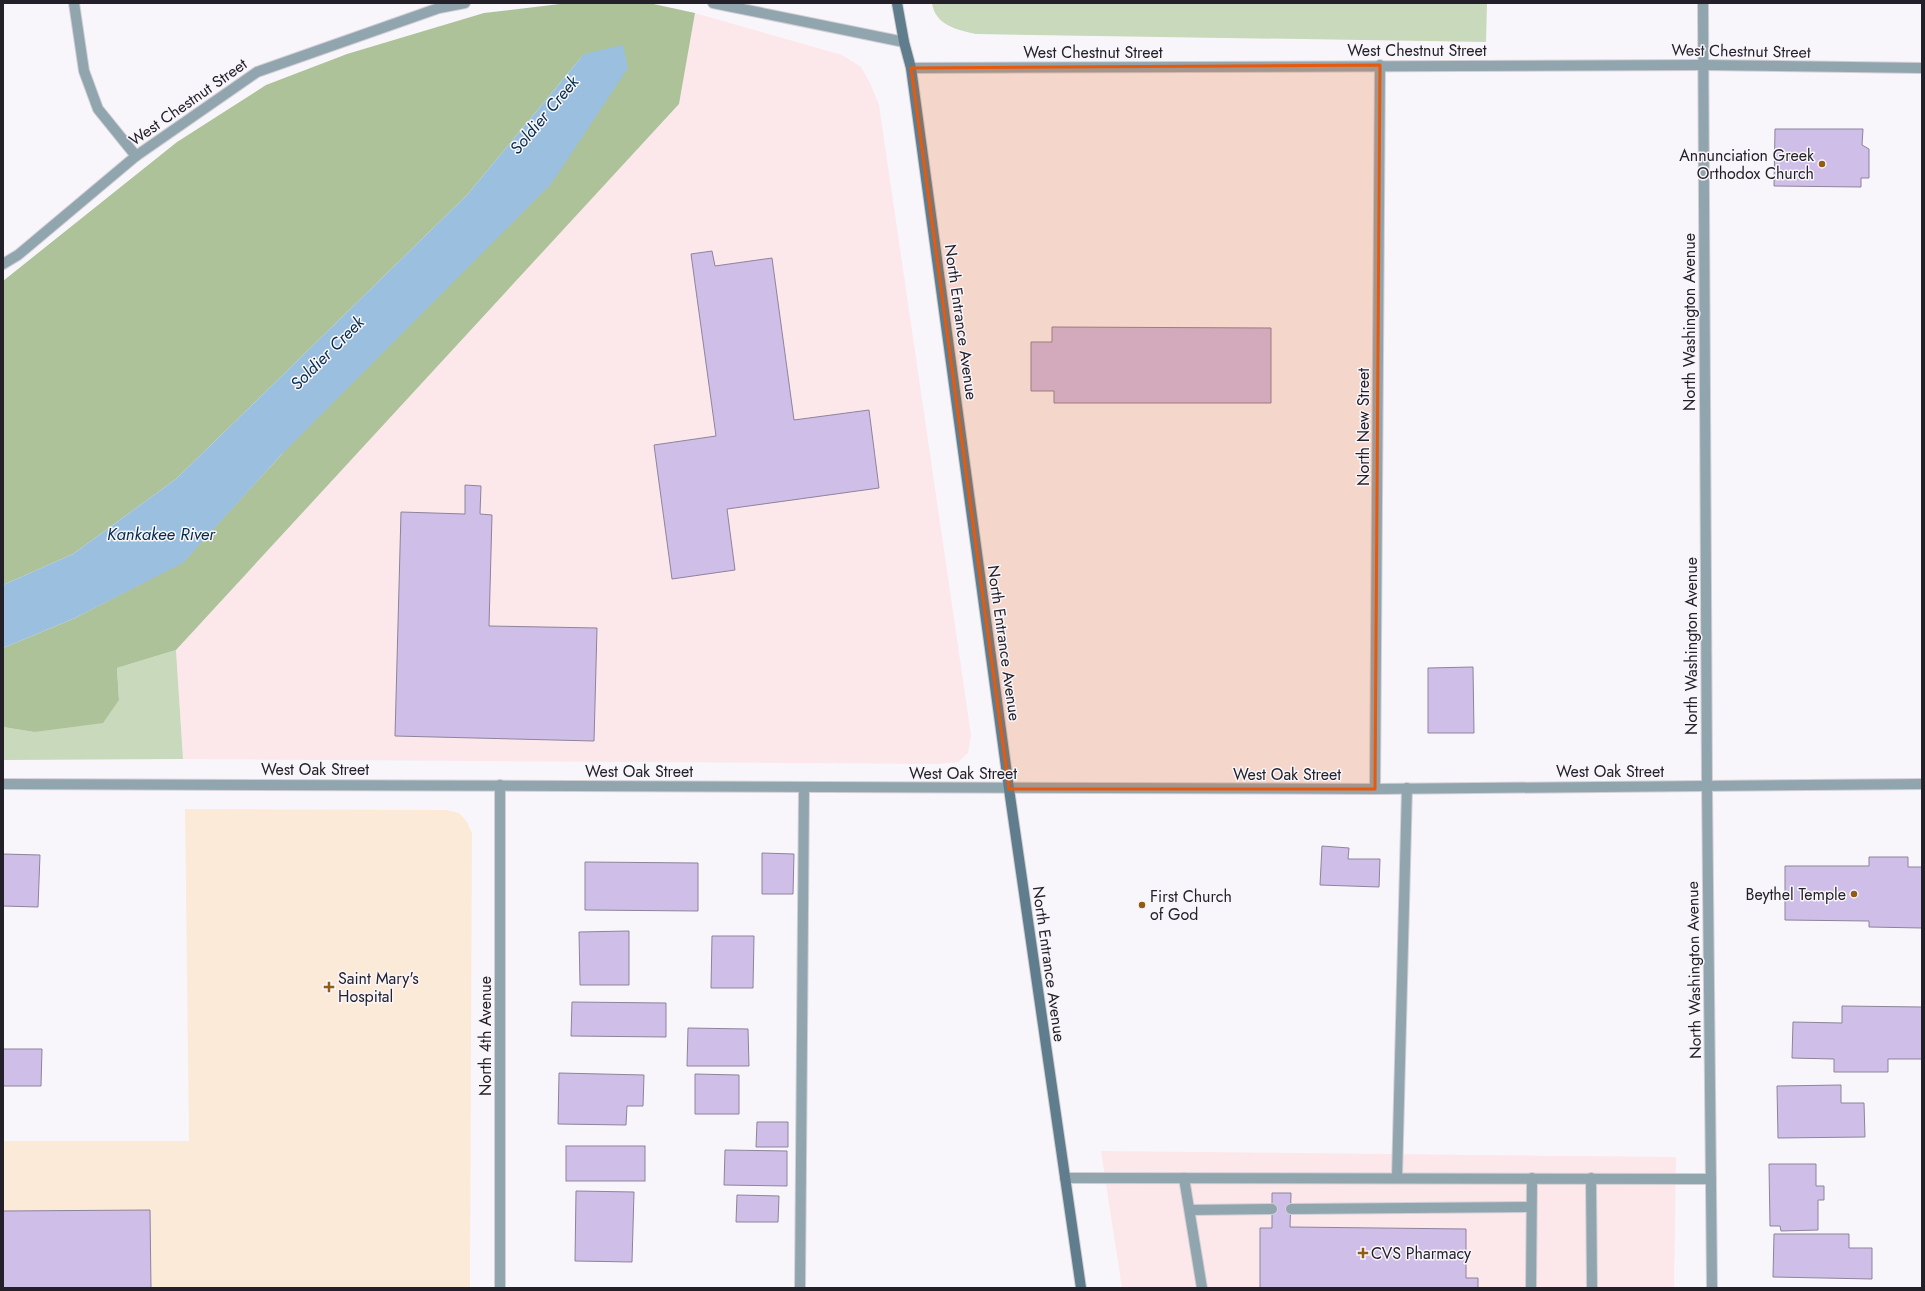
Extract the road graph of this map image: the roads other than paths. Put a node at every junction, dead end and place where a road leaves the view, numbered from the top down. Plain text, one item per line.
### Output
1 (74, 3) edge
2 (465, 3) edge
3 (713, 3) edge
4 (897, 3) edge
5 (1703, 3) edge
6 (904, 42) junction
7 (1380, 65) junction
8 (1702, 65) junction
9 (911, 68) junction
10 (1922, 68) edge
11 (136, 156) junction
12 (3, 264) edge
13 (3, 784) edge
14 (1922, 784) edge
15 (500, 785) junction
16 (1707, 786) junction
17 (804, 787) junction
18 (1009, 788) junction
19 (1408, 788) junction
20 (1375, 789) junction
21 (1065, 1178) junction
22 (1184, 1178) junction
23 (1397, 1178) junction
24 (1532, 1178) junction
25 (1591, 1178) junction
26 (1711, 1178) junction
27 (1531, 1207) junction
28 (1272, 1209) dead end
29 (1291, 1209) dead end
30 (1190, 1210) junction
31 (500, 1288) edge
32 (800, 1288) edge
33 (1081, 1288) edge
34 (1202, 1288) edge
35 (1531, 1288) edge
36 (1592, 1288) edge
37 (1712, 1288) edge

1 - 11 street
2 - 11 street, West Chestnut Street
3 - 6 street
4 - 6 main road, North Entrance Avenue
5 - 8 street, North Washington Avenue
6 - 9 main road, North Entrance Avenue
7 - 8 street, West Chestnut Street
7 - 9 street, West Chestnut Street
7 - 20 street, North New Street
8 - 10 street, West Chestnut Street
8 - 16 street, North Washington Avenue
9 - 18 main road, North Entrance Avenue
11 - 12 street, West Chestnut Street
13 - 15 street, West Oak Street
14 - 16 street, West Oak Street
15 - 17 street, West Oak Street
15 - 31 street, North 4th Avenue
16 - 19 street, West Oak Street
16 - 26 street, North Washington Avenue
17 - 18 street, West Oak Street
17 - 32 street
18 - 20 street, West Oak Street
18 - 21 main road, North Entrance Avenue
19 - 20 street, West Oak Street
19 - 23 street
21 - 22 street
21 - 33 main road, North Entrance Avenue
22 - 23 street
22 - 30 street
23 - 24 street
24 - 25 street
24 - 27 street
25 - 26 street
25 - 36 street
26 - 37 street, North Washington Avenue
27 - 29 street
27 - 35 street
28 - 30 street
30 - 34 street

